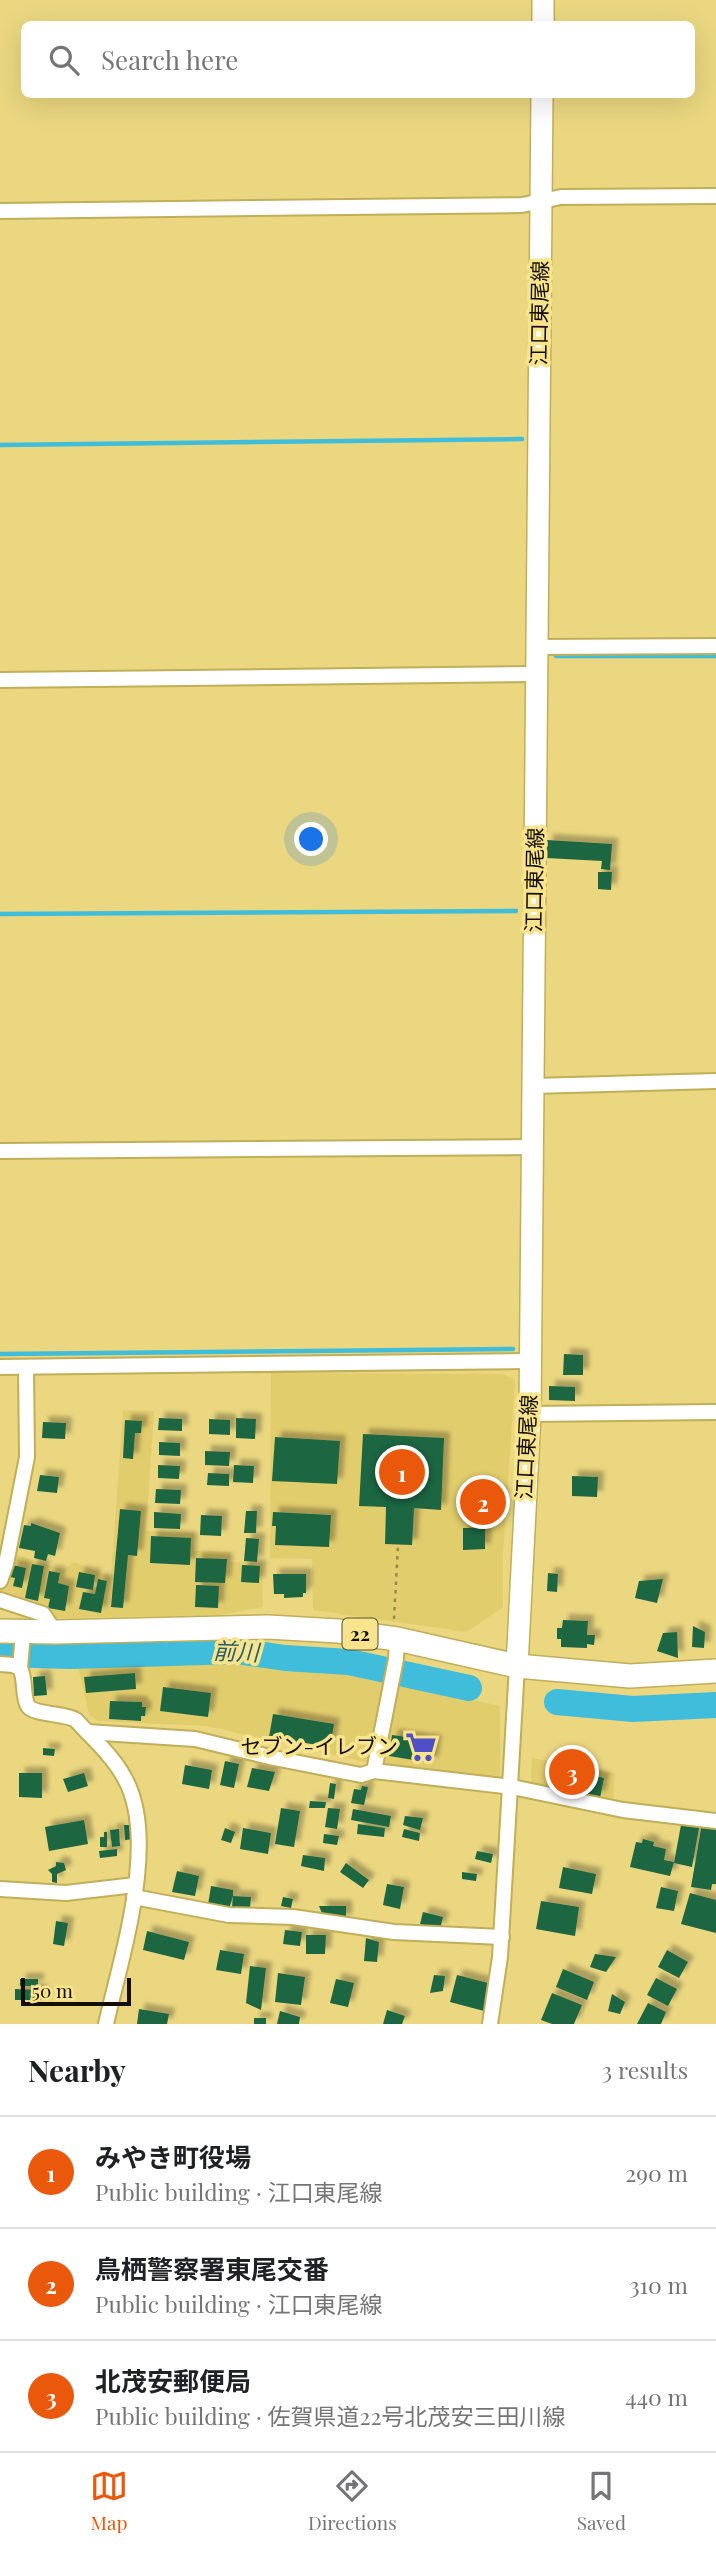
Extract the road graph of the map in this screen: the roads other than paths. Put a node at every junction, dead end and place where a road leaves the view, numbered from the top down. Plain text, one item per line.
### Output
1 (543, 0) edge
2 (543, 21) edge
3 (542, 98) edge
4 (716, 196) edge
5 (541, 200) junction
6 (0, 211) edge
7 (716, 646) edge
8 (537, 647) junction
9 (537, 674) junction
10 (0, 680) edge
11 (716, 1081) edge
12 (533, 1086) junction
13 (533, 1147) junction
14 (0, 1151) edge
15 (530, 1361) junction
16 (0, 1367) edge
17 (26, 1367) junction
18 (716, 1412) edge
19 (530, 1414) junction
20 (0, 1581) edge
21 (0, 1600) edge
22 (55, 1632) junction
23 (15, 1637) edge
24 (396, 1642) junction
25 (0, 1664) edge
26 (21, 1666) junction
27 (517, 1666) junction
28 (716, 1671) edge
29 (87, 1732) junction
30 (374, 1771) junction
31 (512, 1787) junction
32 (716, 1821) edge
33 (0, 1889) edge
34 (135, 1891) junction
35 (502, 1937) junction
36 (106, 2024) edge
37 (490, 2024) edge

1 - 2 main road
3 - 5 main road, 江口東尾線
4 - 5 street
5 - 6 street
5 - 8 main road, 江口東尾線
7 - 8 street
8 - 9 main road, 江口東尾線
9 - 10 street
9 - 12 main road, 江口東尾線
11 - 12 street
12 - 13 main road, 江口東尾線
13 - 14 street
13 - 15 main road, 江口東尾線
15 - 17 street
15 - 19 main road, 江口東尾線
16 - 17 street
17 - 20 street
18 - 19 street
19 - 27 main road, 江口東尾線
21 - 22 street
22 - 23 main road, 22
22 - 24 main road, 22
23 - 26 street
24 - 27 main road, 22
24 - 30 street
25 - 26 street
26 - 29 street
27 - 28 main road, 22
27 - 31 street
29 - 30 street
29 - 34 street
30 - 31 street
31 - 32 street
31 - 35 street
33 - 34 street
34 - 35 street
34 - 36 street
35 - 37 street

